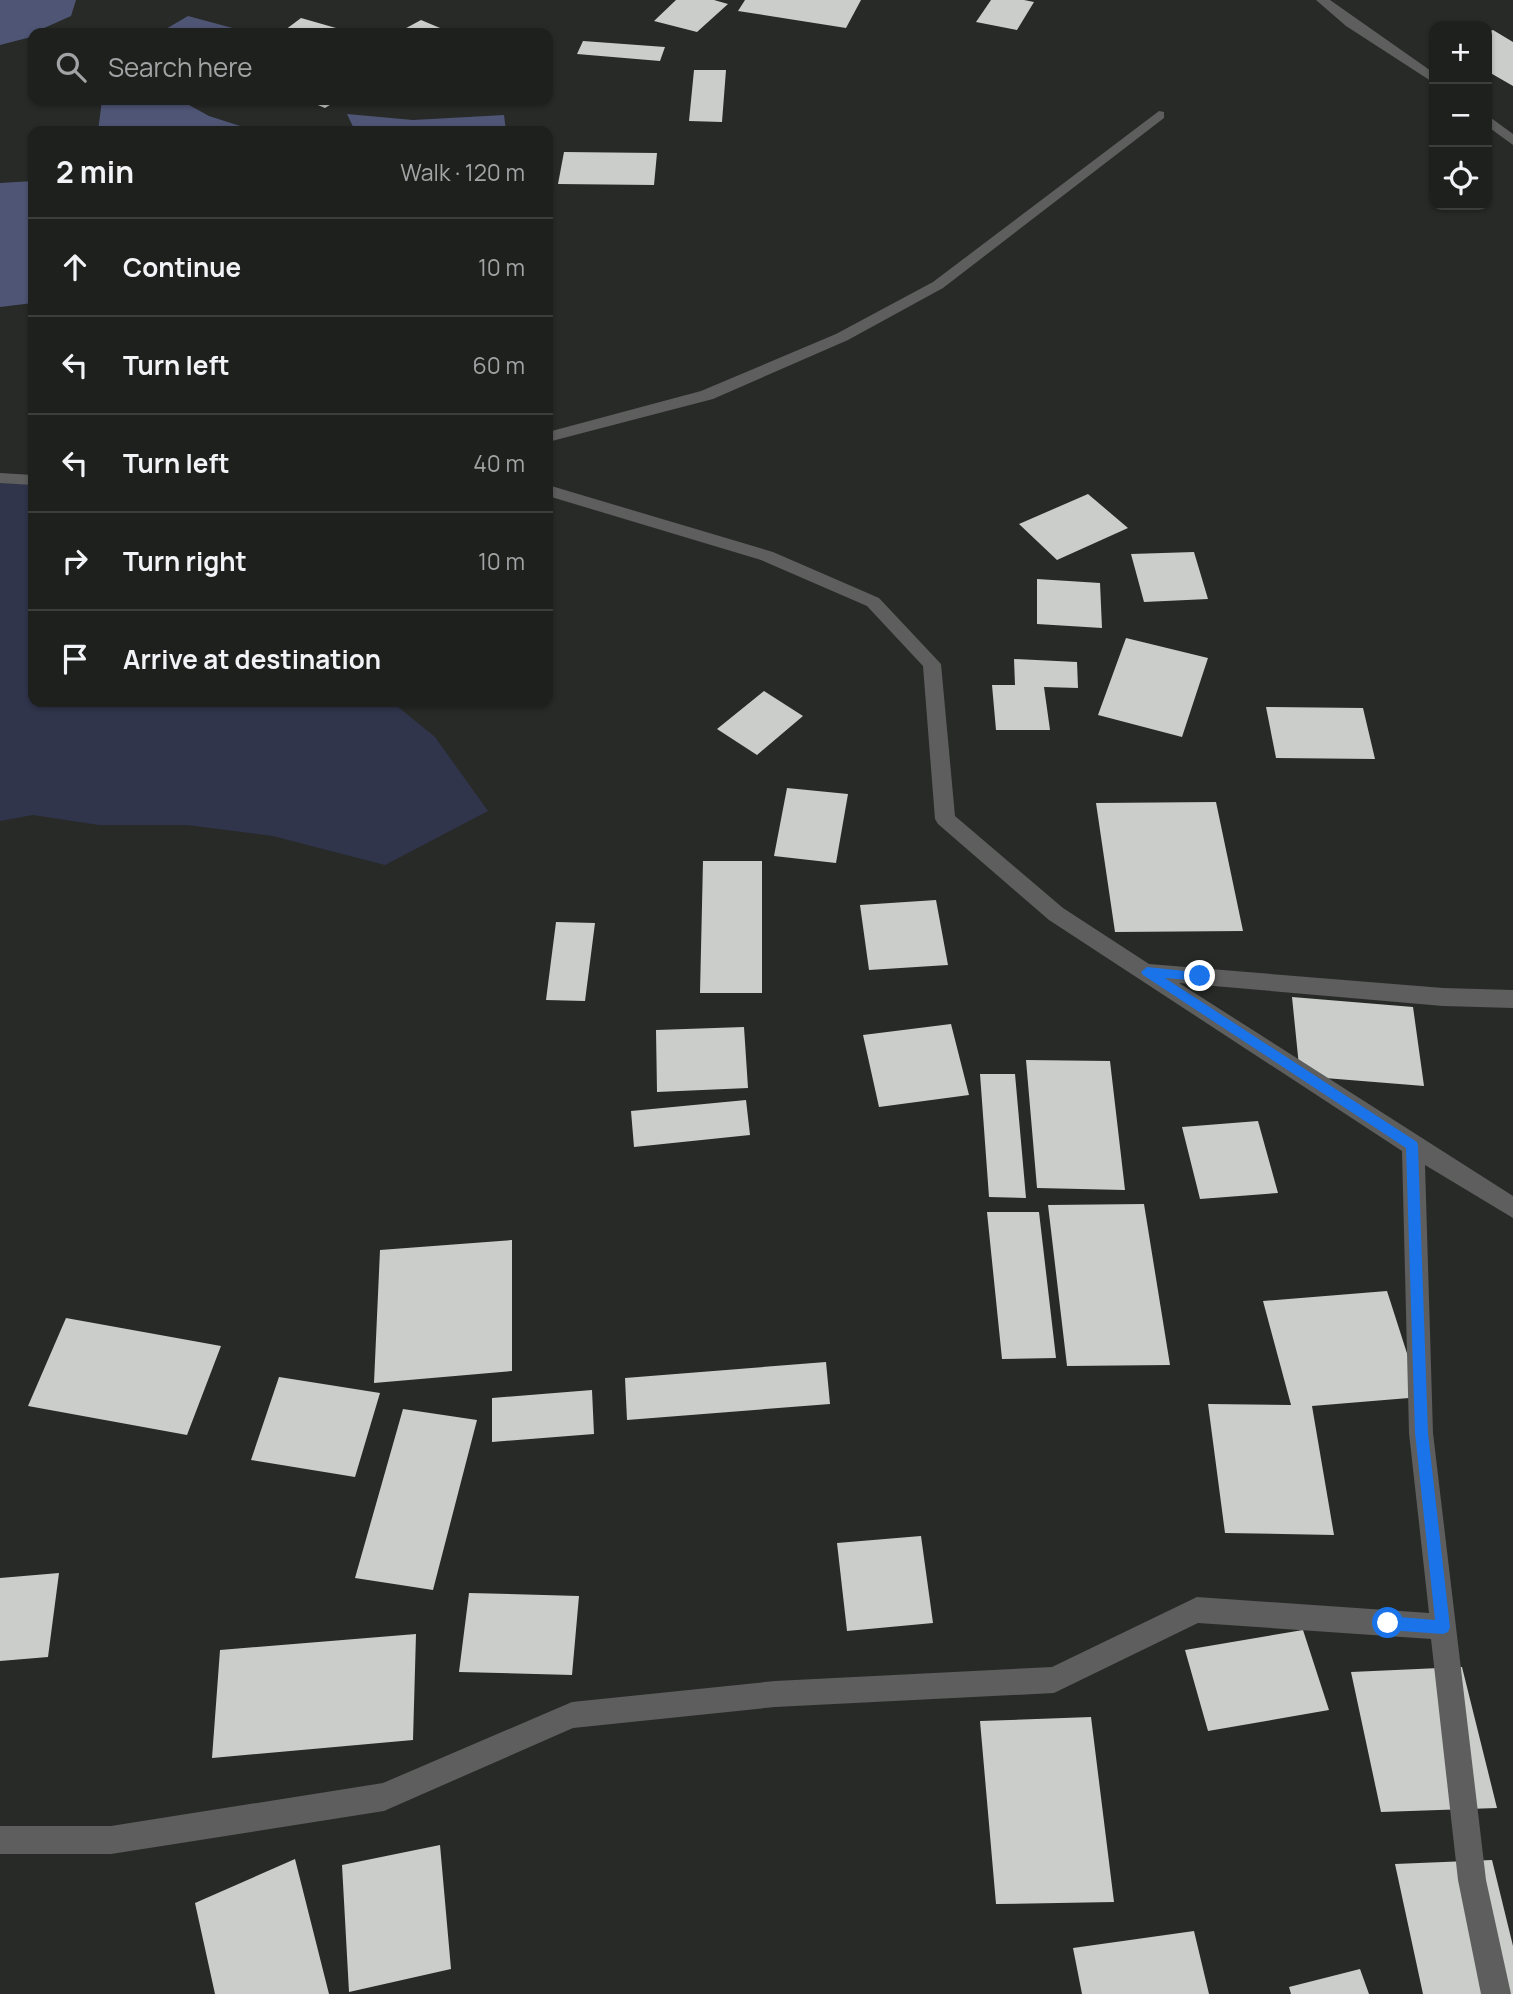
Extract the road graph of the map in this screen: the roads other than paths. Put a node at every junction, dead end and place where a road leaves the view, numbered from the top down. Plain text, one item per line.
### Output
1 (1322, 0) edge
2 (1429, 76) edge
3 (1159, 115) dead end
4 (1492, 123) edge
5 (1513, 141) edge
6 (553, 437) edge
7 (0, 478) edge
8 (28, 480) edge
9 (553, 492) edge
10 (1147, 972) junction
11 (1513, 999) edge
12 (1412, 1146) junction
13 (1513, 1208) edge
14 (1443, 1627) junction
15 (0, 1840) edge
16 (1496, 1994) edge

1 - 2 street
3 - 6 street
4 - 5 street
7 - 8 street
9 - 10 street
10 - 11 street
10 - 12 street
12 - 13 street
12 - 14 street
14 - 15 street
14 - 16 street

